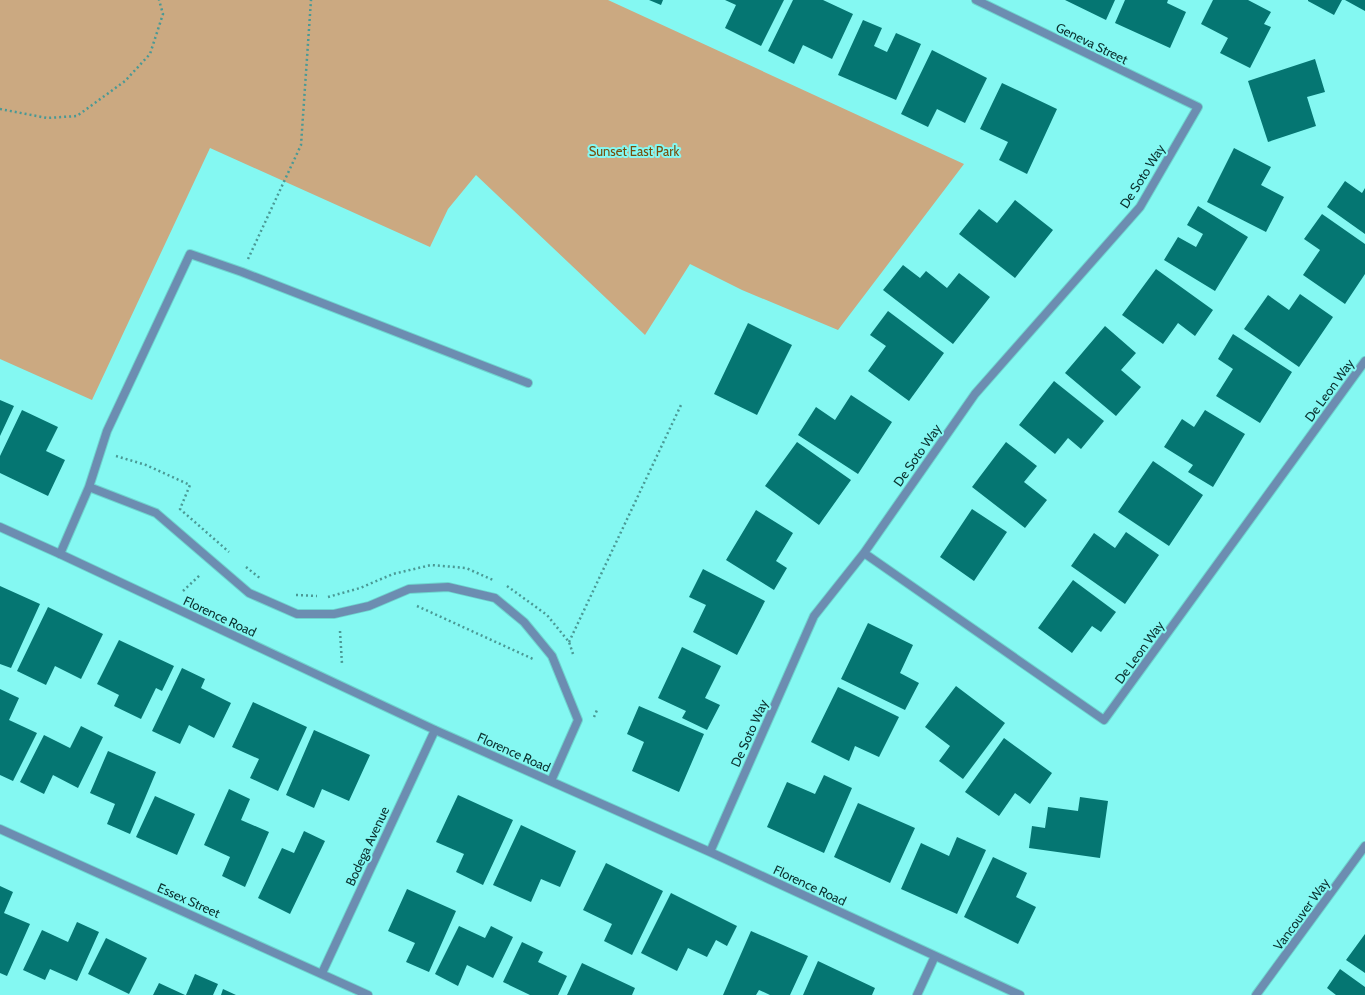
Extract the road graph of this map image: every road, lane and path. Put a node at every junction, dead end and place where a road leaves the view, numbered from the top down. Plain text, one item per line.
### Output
1 (159, 0) edge
2 (311, 0) edge
3 (976, 0) edge
4 (1198, 107) joint
5 (0, 109) edge
6 (242, 272) junction
7 (1365, 361) edge
8 (528, 383) dead end
9 (681, 405) dead end
10 (116, 456) dead end
11 (90, 487) junction
12 (0, 527) edge
13 (864, 553) junction
14 (60, 554) junction
15 (230, 554) dead end
16 (241, 563) dead end
17 (200, 574) dead end
18 (262, 580) dead end
19 (498, 582) dead end
20 (504, 584) dead end
21 (183, 590) dead end
22 (294, 595) dead end
23 (320, 597) dead end
24 (327, 597) dead end
25 (417, 606) dead end
26 (340, 630) dead end
27 (570, 642) junction
28 (573, 654) dead end
29 (535, 660) dead end
30 (342, 664) dead end
31 (435, 730) junction
32 (551, 781) junction
33 (0, 829) edge
34 (1365, 846) edge
35 (710, 852) junction
36 (935, 956) junction
37 (322, 973) junction
38 (368, 995) edge
39 (917, 995) edge
40 (1020, 995) edge
41 (1256, 995) edge

1 - 5 path
2 - 6 path
3 - 4 street, Geneva Street
4 - 13 street, De Soto Way
6 - 8 street
6 - 11 street
7 - 13 street, De Leon Way
9 - 27 path
10 - 15 path
11 - 14 street
11 - 32 street
12 - 14 street, Florence Road
13 - 35 street, De Soto Way
14 - 31 street, Florence Road
16 - 18 path
17 - 21 path
19 - 24 path
20 - 27 path
22 - 23 path
25 - 29 path
26 - 30 path
27 - 28 path
31 - 32 street, Florence Road
31 - 37 street, Bodega Avenue
32 - 35 street, Florence Road
33 - 37 street, Essex Street
34 - 41 street, Vancouver Way
35 - 36 street, Florence Road
36 - 39 street
36 - 40 street, Florence Road
37 - 38 street, Essex Street

